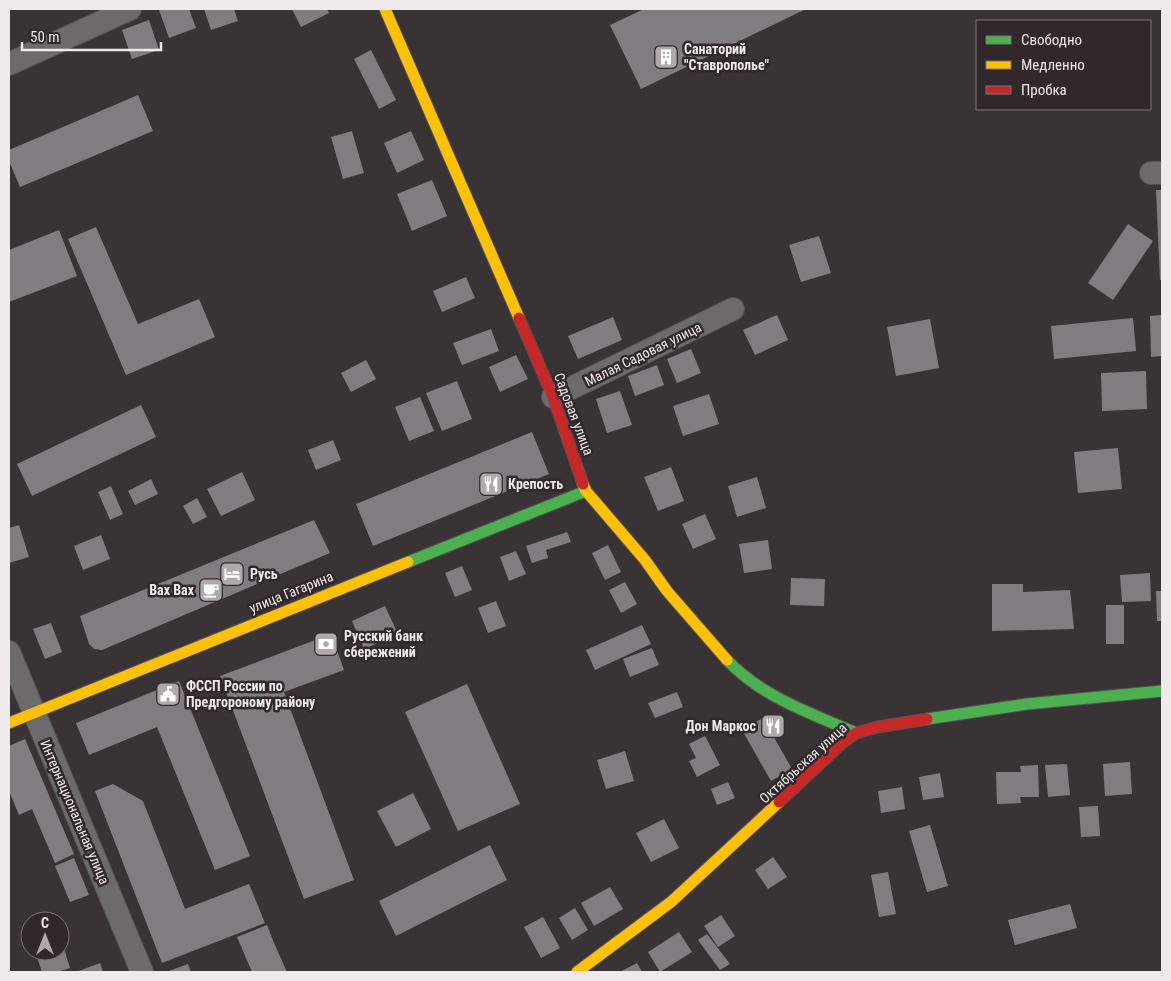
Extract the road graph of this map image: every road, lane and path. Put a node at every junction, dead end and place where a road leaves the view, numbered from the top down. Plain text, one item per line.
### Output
1 (130, 9) edge
2 (385, 9) edge
3 (9, 64) edge
4 (733, 309) dead end
5 (553, 397) junction
6 (586, 491) junction
7 (9, 652) edge
8 (1162, 691) edge
9 (34, 712) junction
10 (9, 723) edge
11 (856, 733) junction
12 (142, 972) edge
13 (577, 972) edge

1 - 3 street
2 - 5 street, Садовая улица
4 - 5 street, Малая Садовая улица
5 - 6 street, Садовая улица
6 - 9 street, улица Гагарина
6 - 11 street, Садовая улица
7 - 9 street, Интернациональная улица
8 - 11 street, Октябрьская улица
9 - 10 street, улица Гагарина
9 - 12 street, Интернациональная улица
11 - 13 street, Октябрьская улица

